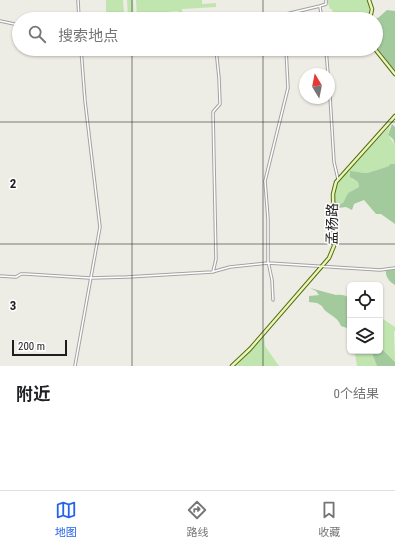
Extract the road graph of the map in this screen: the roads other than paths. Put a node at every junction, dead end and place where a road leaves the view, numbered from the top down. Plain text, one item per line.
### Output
1 (78, 0) edge
2 (326, 0) edge
3 (369, 0) edge
4 (320, 6) junction
5 (79, 12) edge
6 (295, 12) edge
7 (321, 12) edge
8 (371, 12) edge
9 (0, 21) edge
10 (12, 24) edge
11 (82, 56) edge
12 (217, 56) edge
13 (286, 56) edge
14 (327, 56) edge
15 (381, 56) edge
16 (328, 68) edge
17 (395, 74) edge
18 (330, 104) edge
19 (395, 116) edge
20 (338, 179) junction
21 (268, 263) junction
22 (214, 267) dead end
23 (322, 267) junction
24 (395, 268) edge
25 (213, 272) junction
26 (0, 276) edge
27 (90, 278) junction
28 (273, 300) dead end
29 (75, 366) edge
30 (232, 366) edge

1 - 5 street
2 - 4 street
3 - 8 main road
4 - 6 street
4 - 7 street
9 - 10 street
11 - 27 street
12 - 25 street
13 - 21 street
14 - 16 street
15 - 17 main road
18 - 20 street
19 - 20 main road, 孟杨路
20 - 23 main road, 孟杨路
21 - 23 street
21 - 25 street
21 - 28 street
22 - 25 street
23 - 24 street
23 - 30 main road, 孟杨路
25 - 27 street
26 - 27 street
27 - 29 street

